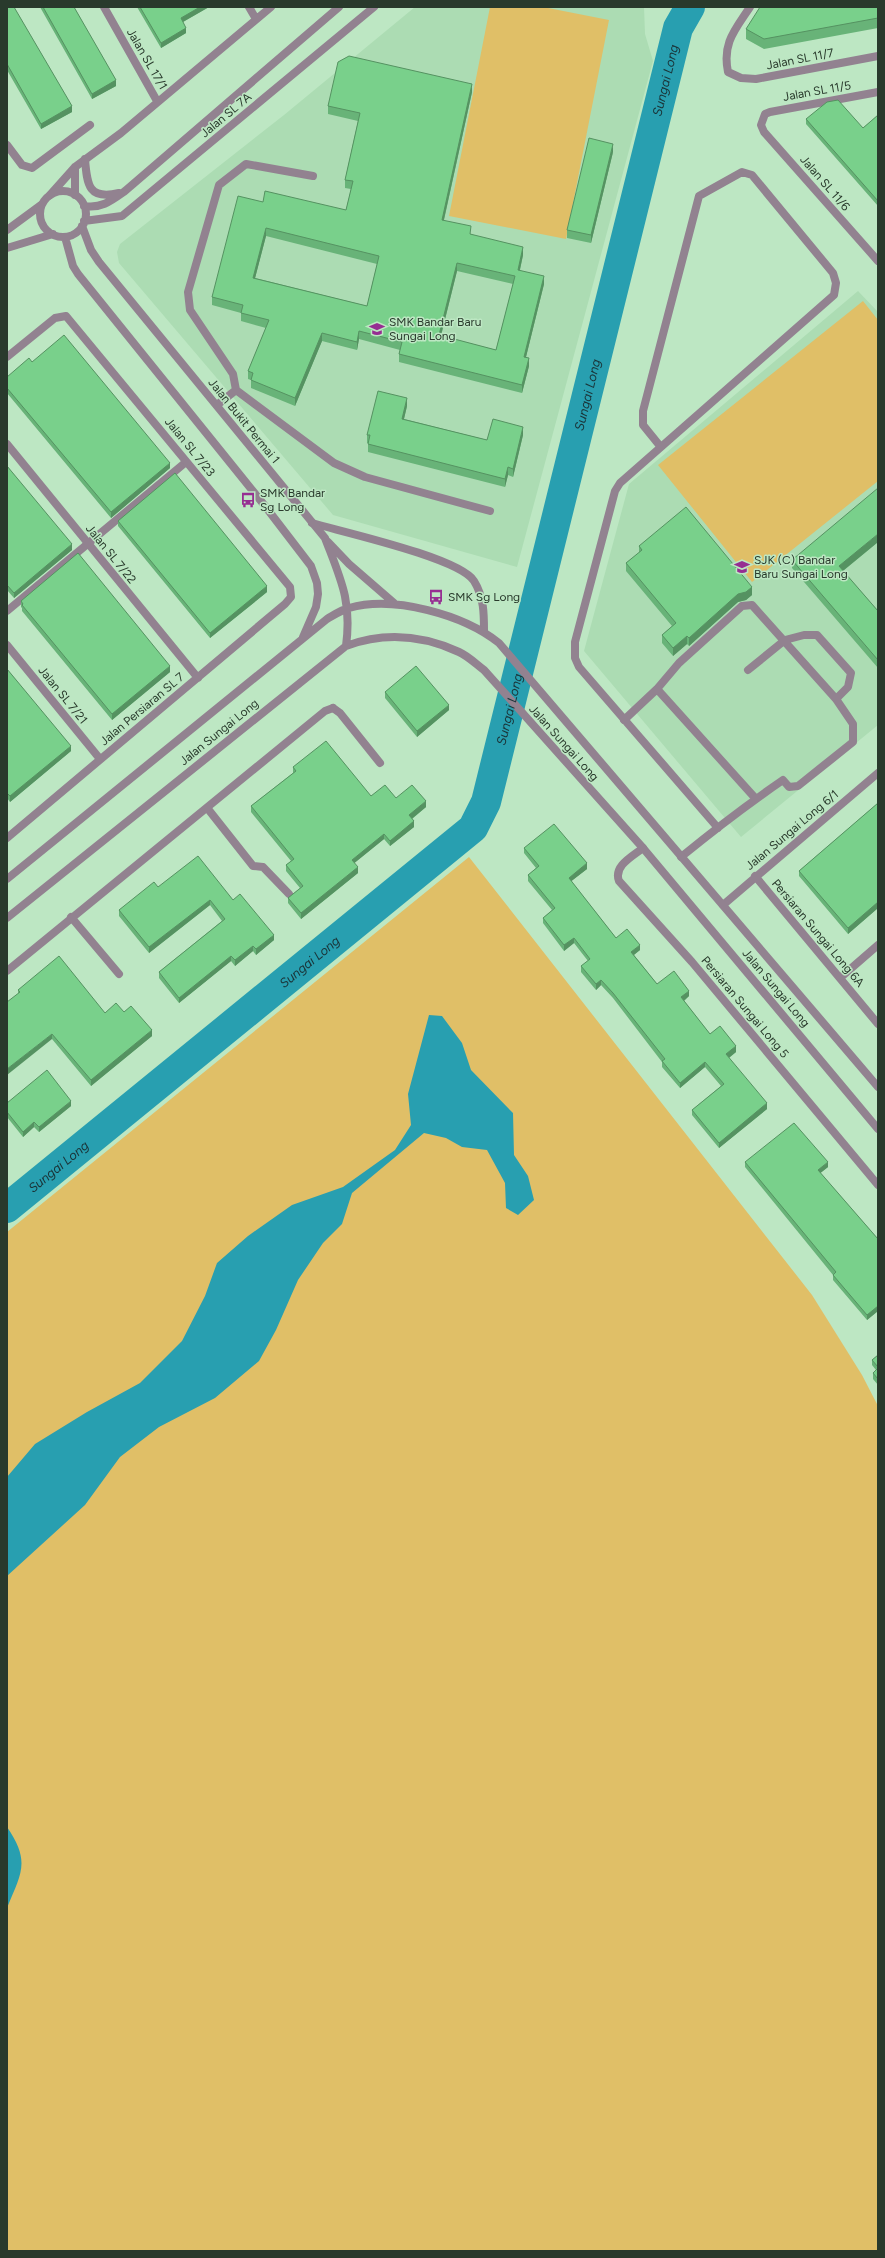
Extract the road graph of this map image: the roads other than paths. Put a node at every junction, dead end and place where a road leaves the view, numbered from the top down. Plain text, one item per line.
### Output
1 (104, 7) edge
2 (249, 7) edge
3 (271, 7) edge
4 (340, 7) edge
5 (374, 7) edge
6 (750, 7) edge
7 (256, 19) junction
8 (878, 56) edge
9 (878, 92) edge
10 (158, 101) junction
11 (762, 118) joint
12 (90, 124) dead end
13 (7, 145) edge
14 (85, 159) junction
15 (75, 167) junction
16 (313, 176) dead end
17 (125, 191) junction
18 (50, 195) junction
19 (75, 195) junction
20 (41, 205) junction
21 (84, 206) junction
22 (83, 224) junction
23 (7, 230) edge
24 (53, 234) junction
25 (65, 237) junction
26 (7, 248) edge
27 (878, 261) edge
28 (7, 357) edge
29 (236, 390) junction
30 (217, 405) junction
31 (7, 444) edge
32 (660, 446) junction
33 (186, 462) junction
34 (490, 511) dead end
35 (312, 523) junction
36 (325, 538) junction
37 (86, 543) junction
38 (291, 597) joint
39 (394, 603) junction
40 (348, 608) junction
41 (7, 611) edge
42 (484, 631) junction
43 (303, 637) junction
44 (785, 640) junction
45 (7, 645) edge
46 (346, 646) junction
47 (748, 670) dead end
48 (198, 678) junction
49 (657, 689) junction
50 (836, 700) junction
51 (624, 720) junction
52 (100, 759) junction
53 (380, 763) dead end
54 (878, 773) edge
55 (756, 798) junction
56 (208, 809) junction
57 (718, 828) junction
58 (7, 838) edge
59 (643, 848) junction
60 (681, 857) junction
61 (755, 876) junction
62 (7, 878) edge
63 (289, 894) dead end
64 (723, 905) junction
65 (71, 917) junction
66 (7, 918) edge
67 (878, 945) edge
68 (7, 971) edge
69 (119, 974) dead end
70 (840, 978) junction
71 (878, 1024) edge
72 (878, 1088) edge
73 (878, 1129) edge
74 (878, 1185) edge

1 - 10 street, Jalan SL 17/1
2 - 7 street
3 - 7 street
4 - 17 street, Jalan SL 7A
5 - 22 street, Jalan SL 7A
6 - 8 street, Jalan SL 11/7
7 - 10 street
9 - 11 street, Jalan SL 11/5
10 - 14 street
11 - 27 street, Jalan SL 11/6
12 - 13 street
14 - 15 street
14 - 17 street
15 - 18 street
15 - 19 street
16 - 29 street
17 - 21 street, Jalan SL 7A
18 - 19 street
18 - 20 street
19 - 21 street
20 - 23 street
20 - 24 street
21 - 22 street
22 - 25 street
22 - 30 street, Jalan Bukit Permai 1
24 - 25 street
24 - 26 street
25 - 43 street
28 - 33 street, Jalan SL 7/23
29 - 30 street
29 - 34 street
30 - 35 street, Jalan Bukit Permai 1
31 - 37 street, Jalan SL 7/22
32 - 32 street
32 - 51 street
33 - 37 street
33 - 38 street, Jalan SL 7/23
35 - 36 street, Jalan Bukit Permai 1
35 - 42 street
36 - 39 street
36 - 40 street, Jalan Bukit Permai 1
37 - 41 street
37 - 48 street, Jalan SL 7/22
38 - 48 street, Jalan Persiaran SL 7
39 - 40 street, Jalan Sungai Long
39 - 42 street, Jalan Sungai Long
40 - 43 street, Jalan Sungai Long
40 - 46 street, Jalan Bukit Permai 1
42 - 60 street, Jalan Sungai Long
43 - 62 street, Jalan Sungai Long
44 - 47 street
44 - 49 street
44 - 50 street
44 - 50 street
45 - 52 street, Jalan SL 7/21
46 - 59 street, Jalan Sungai Long
46 - 66 street, Jalan Sungai Long
48 - 52 street, Jalan Persiaran SL 7
49 - 51 street
49 - 55 street
50 - 55 street
51 - 57 street
52 - 58 street, Jalan Persiaran SL 7
53 - 56 street
54 - 61 street, Jalan Sungai Long 6/1
55 - 57 street
56 - 63 street
56 - 65 street
57 - 60 street
59 - 73 street, Jalan Sungai Long
59 - 74 street, Persiaran Sungai Long 5
60 - 64 street, Jalan Sungai Long
61 - 64 street, Jalan Sungai Long 6/1
61 - 70 street, Persiaran Sungai Long 6A
64 - 72 street, Jalan Sungai Long
65 - 68 street
65 - 69 street
67 - 70 street
70 - 71 street, Persiaran Sungai Long 6A

